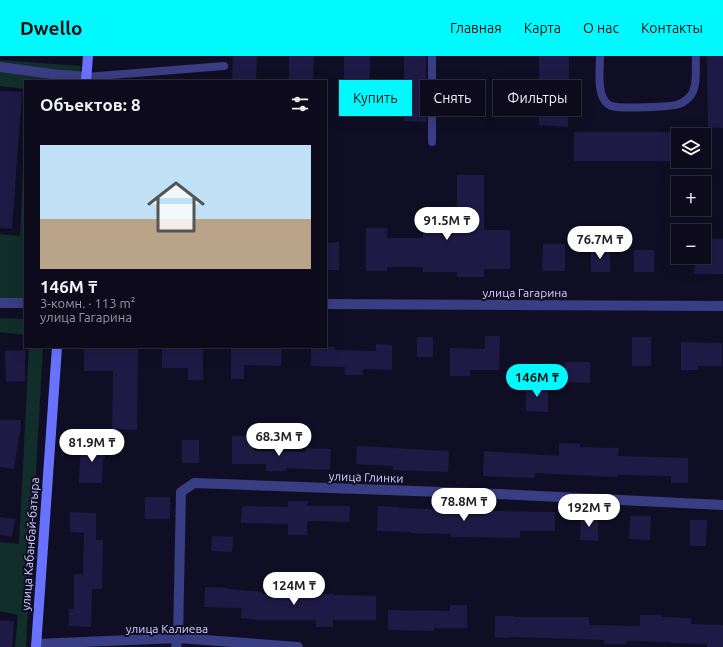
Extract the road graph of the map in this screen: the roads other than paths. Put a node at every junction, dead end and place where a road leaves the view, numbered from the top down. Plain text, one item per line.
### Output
1 (88, 56) edge
2 (432, 56) edge
3 (600, 56) edge
4 (696, 56) edge
5 (224, 66) dead end
6 (0, 67) edge
7 (86, 79) edge
8 (432, 142) dead end
9 (0, 303) edge
10 (24, 303) edge
11 (327, 304) edge
12 (723, 306) edge
13 (57, 348) edge
14 (723, 505) edge
15 (177, 643) edge
16 (36, 645) edge
17 (298, 647) edge

1 - 7 main road
2 - 8 lane
3 - 4 lane
5 - 7 lane
6 - 7 street
9 - 10 street
11 - 12 street, улица Гагарина
13 - 16 main road, улица Кабанбай-батыра
14 - 15 street, улица Глинки
15 - 16 street, улица Калиева
15 - 17 street, улица Калиева

